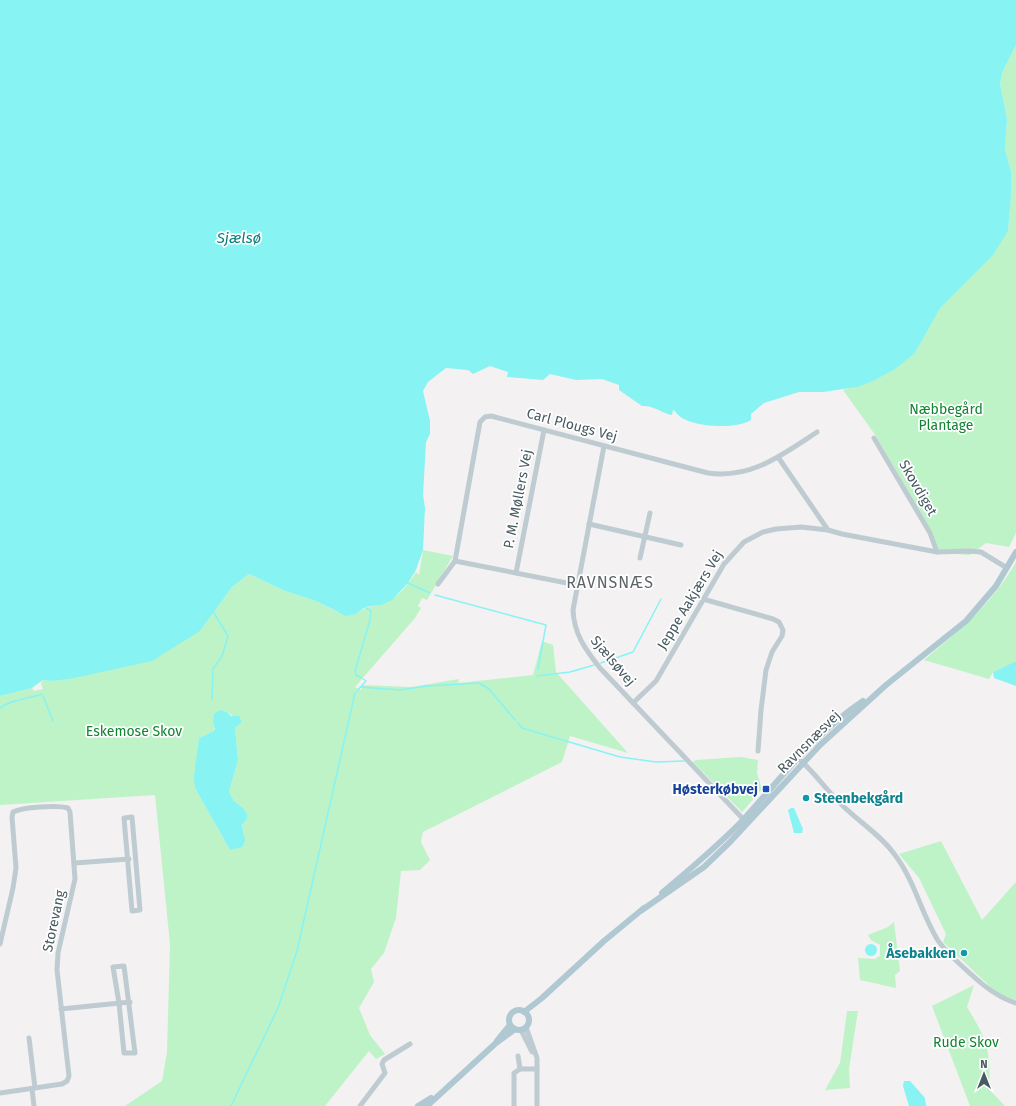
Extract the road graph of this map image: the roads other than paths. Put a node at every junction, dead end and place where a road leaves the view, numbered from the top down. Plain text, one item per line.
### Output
1 (544, 430) junction
2 (817, 432) dead end
3 (874, 438) dead end
4 (604, 446) junction
5 (778, 457) junction
6 (650, 513) dead end
7 (589, 524) junction
8 (828, 530) junction
9 (645, 537) junction
10 (681, 545) dead end
11 (937, 552) junction
12 (1016, 552) edge
13 (640, 558) dead end
14 (455, 561) junction
15 (1007, 568) junction
16 (516, 573) junction
17 (438, 584) dead end
18 (577, 585) junction
19 (703, 599) junction
20 (633, 703) junction
21 (758, 751) dead end
22 (801, 761) junction
23 (746, 821) junction
24 (135, 858) junction
25 (127, 859) junction
26 (74, 863) junction
27 (2, 929) edge
28 (0, 944) edge
29 (130, 1002) junction
30 (119, 1003) junction
31 (1016, 1003) edge
32 (61, 1009) junction
33 (526, 1014) junction
34 (518, 1028) junction
35 (30, 1038) dead end
36 (410, 1044) dead end
37 (518, 1056) dead end
38 (537, 1068) junction
39 (520, 1069) junction
40 (34, 1088) junction
41 (445, 1090) junction
42 (0, 1093) edge
43 (34, 1106) edge
44 (360, 1106) edge
45 (418, 1106) edge
46 (427, 1106) edge
47 (514, 1106) edge
48 (537, 1106) edge

1 - 4 street, Carl Plougs Vej
1 - 14 street, Carl Plougs Vej
1 - 16 street, P. M. Møllers Vej
2 - 5 street, Carl Plougs Vej
3 - 11 street, Skovdiget
4 - 5 street, Carl Plougs Vej
4 - 7 street, Sjælsøvej
5 - 8 street
6 - 9 street
7 - 9 street
7 - 18 street, Sjælsøvej
8 - 11 street, Jeppe Aakjærs Vej
8 - 19 street, Jeppe Aakjærs Vej
9 - 10 street
9 - 13 street
11 - 15 street, Jeppe Aakjærs Vej
12 - 15 main road, Ravnsnæsvej
14 - 16 street
14 - 17 street, Carl Plougs Vej
15 - 22 main road, Ravnsnæsvej
16 - 18 street
18 - 20 street, Sjælsøvej
19 - 20 street, Jeppe Aakjærs Vej
19 - 21 street
20 - 23 street, Sjælsøvej
22 - 23 main road, Ravnsnæsvej
22 - 31 street
23 - 33 main road, Ravnsnæsvej
24 - 25 street
24 - 25 street
24 - 25 street
25 - 26 street
26 - 27 street, Storevang
26 - 32 street, Storevang
27 - 28 street
29 - 30 street
29 - 30 street
29 - 30 street
30 - 32 street
32 - 40 street, Storevang
33 - 34 main road
33 - 34 main road
34 - 38 street
34 - 41 main road
35 - 40 street
36 - 44 street
37 - 39 street
38 - 39 street
38 - 48 street
39 - 47 street
40 - 42 street, Storevang
40 - 43 street
41 - 45 main road
41 - 46 main road

